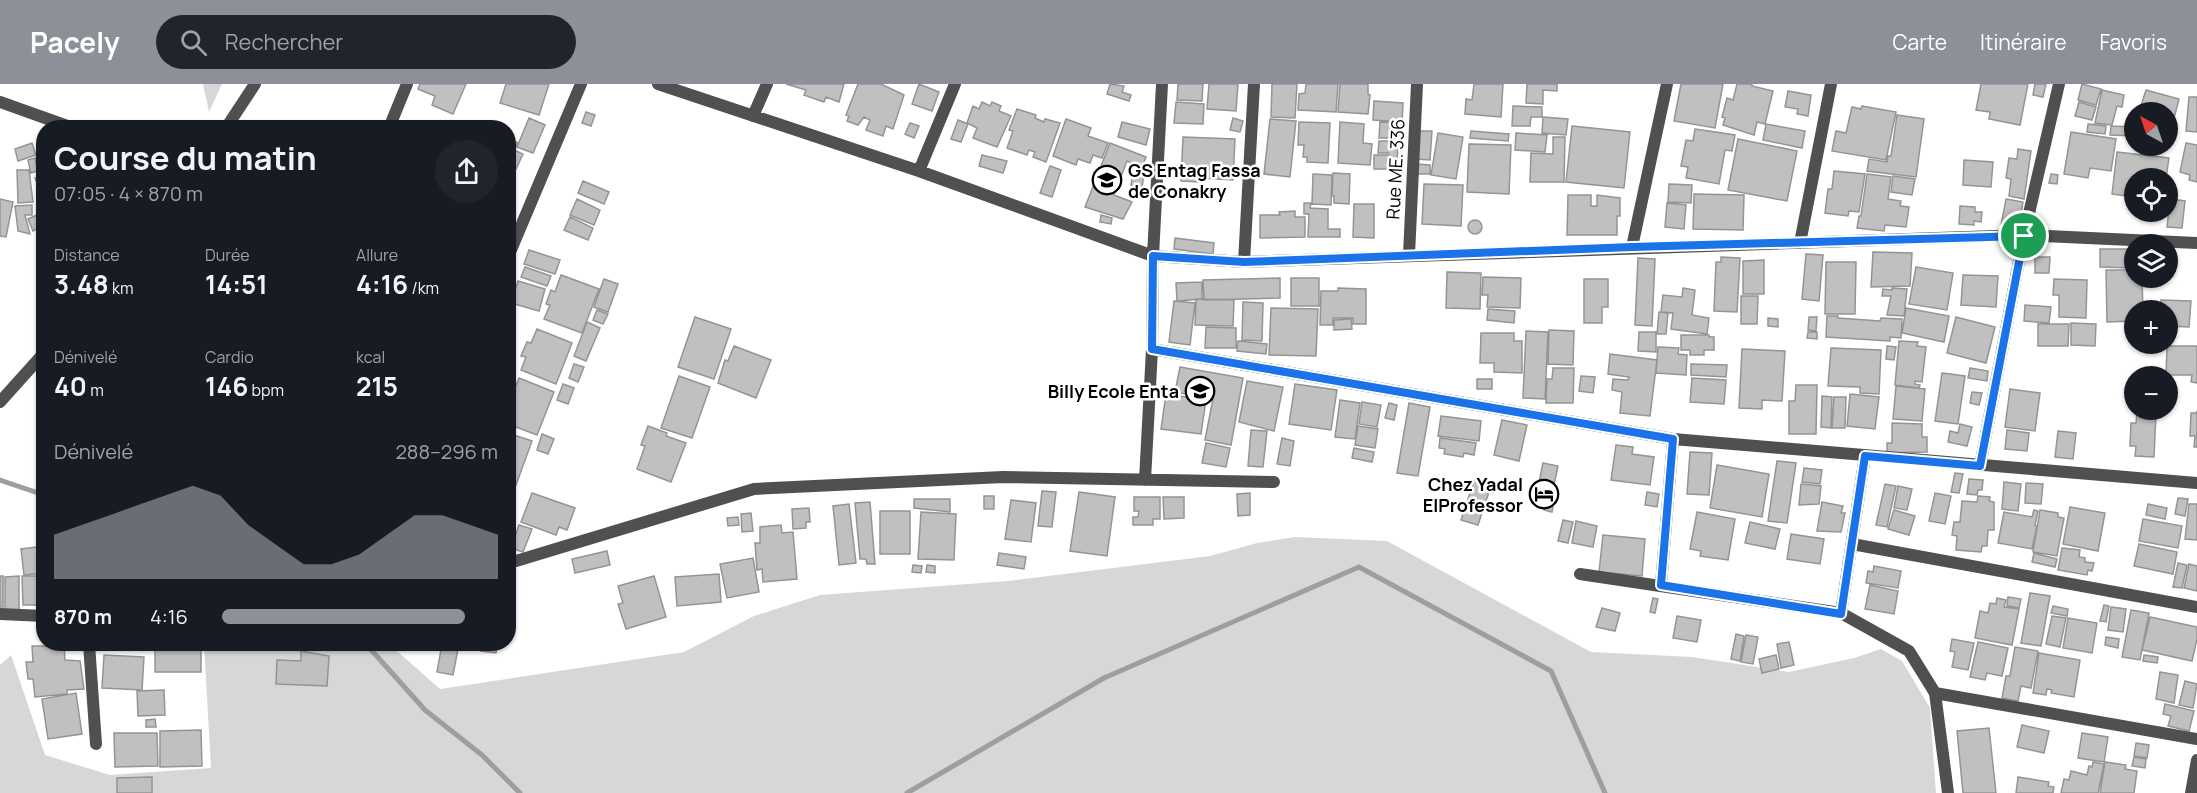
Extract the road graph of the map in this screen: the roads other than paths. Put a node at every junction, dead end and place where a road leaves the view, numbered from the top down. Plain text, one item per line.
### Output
1 (255, 84) edge
2 (407, 84) edge
3 (581, 84) edge
4 (658, 84) edge
5 (767, 84) edge
6 (956, 84) edge
7 (1162, 84) edge
8 (1254, 84) edge
9 (1417, 84) edge
10 (1667, 84) edge
11 (1831, 84) edge
12 (2059, 84) edge
13 (0, 102) edge
14 (753, 116) junction
15 (51, 120) edge
16 (231, 120) edge
17 (392, 120) edge
18 (919, 171) junction
19 (516, 227) edge
20 (2024, 236) junction
21 (1800, 243) junction
22 (2197, 243) edge
23 (1632, 247) junction
24 (1409, 255) junction
25 (1153, 256) junction
26 (1244, 262) junction
27 (1152, 349) junction
28 (36, 361) edge
29 (0, 402) edge
30 (1673, 439) junction
31 (1865, 456) junction
32 (1980, 466) junction
33 (1145, 480) junction
34 (1274, 482) dead end
35 (2197, 483) edge
36 (1852, 544) junction
37 (516, 561) edge
38 (1580, 574) dead end
39 (1661, 585) junction
40 (2197, 607) edge
41 (0, 614) edge
42 (1841, 614) junction
43 (36, 616) edge
44 (89, 651) edge
45 (1935, 693) junction
46 (2197, 739) edge
47 (96, 744) dead end
48 (2197, 760) edge
49 (1948, 793) edge
50 (2191, 793) edge

1 - 16 street
2 - 17 street
3 - 19 street
4 - 14 street
5 - 14 street
6 - 18 street
7 - 25 street
8 - 26 street
9 - 24 street, Rue ME. 336
10 - 23 street
11 - 21 street
12 - 20 street
13 - 15 street
14 - 18 street
18 - 25 street
20 - 21 street
20 - 22 street
20 - 32 street
21 - 23 street
23 - 24 street
24 - 26 street
25 - 26 street
25 - 27 street
27 - 30 street
27 - 33 street
28 - 29 street
30 - 31 street
30 - 39 street
31 - 32 street
31 - 36 street
32 - 35 street
33 - 34 street
33 - 37 street
36 - 40 street
36 - 42 street
38 - 39 street
39 - 42 street
41 - 43 street
42 - 45 street
44 - 47 street
45 - 46 street
45 - 49 street
48 - 50 street

